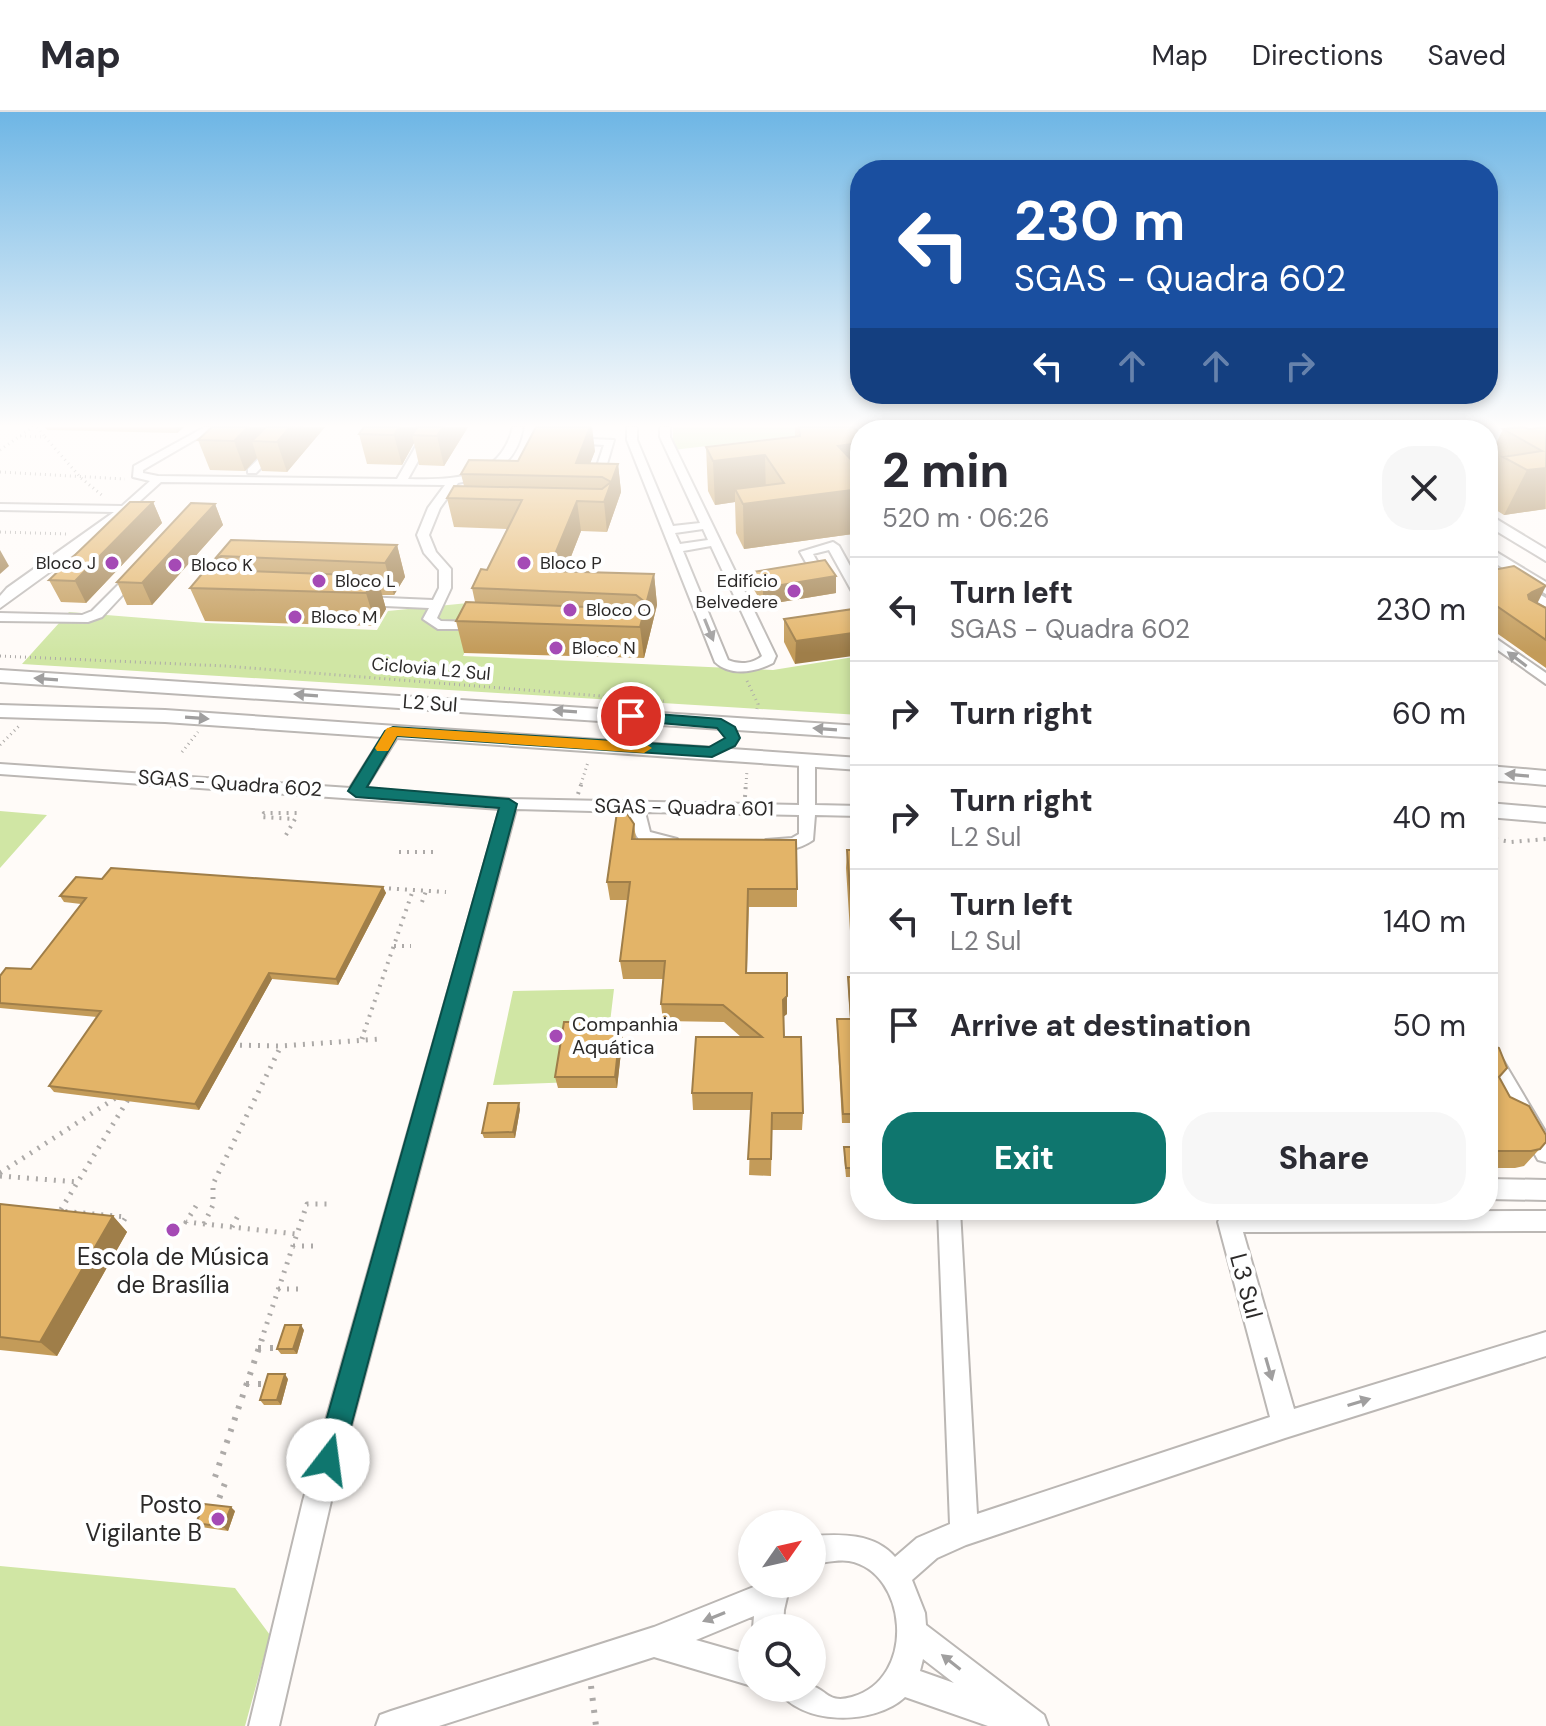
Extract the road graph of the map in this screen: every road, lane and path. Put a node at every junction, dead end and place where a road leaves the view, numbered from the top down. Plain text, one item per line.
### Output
1 (132, 502) edge
2 (438, 502) edge
3 (663, 502) edge
4 (693, 502) edge
5 (0, 507) edge
6 (434, 508) junction
7 (449, 508) edge
8 (124, 509) junction
9 (708, 525) junction
10 (1498, 525) edge
11 (669, 530) junction
12 (0, 532) edge
13 (68, 534) dead end
14 (1520, 539) junction
15 (716, 542) junction
16 (677, 548) junction
17 (1498, 552) edge
18 (1546, 556) edge
19 (1498, 559) edge
20 (148, 561) edge
21 (816, 570) edge
22 (1498, 574) edge
23 (850, 577) edge
24 (1546, 589) edge
25 (6, 591) edge
26 (343, 601) edge
27 (0, 604) edge
28 (436, 604) junction
29 (1546, 606) edge
30 (1530, 614) edge
31 (0, 617) edge
32 (500, 627) edge
33 (1498, 644) edge
34 (0, 656) edge
35 (741, 668) junction
36 (0, 676) edge
37 (1546, 680) edge
38 (668, 702) dead end
39 (0, 711) edge
40 (28, 718) junction
41 (0, 719) edge
42 (721, 724) junction
43 (755, 726) junction
44 (791, 727) junction
45 (201, 729) dead end
46 (393, 731) junction
47 (850, 731) edge
48 (0, 745) edge
49 (182, 752) dead end
50 (712, 752) junction
51 (748, 755) junction
52 (776, 758) junction
53 (807, 761) junction
54 (588, 762) dead end
55 (850, 763) edge
56 (0, 769) edge
57 (1498, 774) edge
58 (1546, 778) edge
59 (356, 791) junction
60 (509, 804) junction
61 (574, 805) junction
62 (636, 806) junction
63 (744, 809) junction
64 (808, 810) junction
65 (850, 811) edge
66 (1498, 811) edge
67 (298, 813) dead end
68 (1546, 815) edge
69 (286, 835) dead end
70 (1546, 839) edge
71 (1498, 840) edge
72 (693, 844) edge
73 (751, 844) edge
74 (399, 852) dead end
75 (437, 852) dead end
76 (368, 887) edge
77 (413, 890) junction
78 (426, 891) junction
79 (446, 892) dead end
80 (422, 902) dead end
81 (394, 946) junction
82 (411, 946) dead end
83 (362, 1039) junction
84 (380, 1039) dead end
85 (219, 1043) edge
86 (281, 1046) junction
87 (1498, 1070) edge
88 (125, 1084) edge
89 (137, 1085) edge
90 (1546, 1153) edge
91 (0, 1174) edge
92 (78, 1182) junction
93 (1498, 1189) edge
94 (1546, 1190) edge
95 (328, 1204) dead end
96 (196, 1206) dead end
97 (240, 1212) dead end
98 (84, 1213) junction
99 (949, 1220) edge
100 (1227, 1220) edge
101 (1482, 1220) edge
102 (79, 1221) edge
103 (1546, 1221) edge
104 (110, 1224) edge
105 (204, 1224) junction
106 (232, 1227) junction
107 (296, 1234) junction
108 (293, 1246) junction
109 (314, 1246) dead end
110 (278, 1289) junction
111 (301, 1289) dead end
112 (1546, 1344) edge
113 (258, 1348) junction
114 (283, 1348) edge
115 (246, 1384) junction
116 (271, 1384) edge
117 (1285, 1425) junction
118 (215, 1477) dead end
119 (227, 1478) dead end
120 (215, 1509) edge
121 (964, 1532) junction
122 (826, 1546) edge
123 (895, 1576) junction
124 (755, 1598) edge
125 (913, 1633) junction
126 (654, 1642) junction
127 (588, 1663) junction
128 (738, 1667) edge
129 (901, 1680) junction
130 (806, 1702) edge
131 (264, 1726) edge
132 (391, 1726) edge
133 (596, 1726) edge
134 (1032, 1726) edge

1 - 8 street
2 - 6 street
3 - 11 street
4 - 9 street
5 - 8 street
6 - 7 street
6 - 28 street
8 - 25 street
9 - 11 street
9 - 15 street
10 - 14 main road
11 - 16 street
12 - 13 path
14 - 17 main road
14 - 18 main road
15 - 16 street
15 - 35 street
16 -> 35 street
19 - 24 main road
20 - 31 street
21 - 23 street
22 - 29 street
25 - 27 street
26 - 28 street
28 - 32 street
29 - 30 street
37 -> 33 street
34 - 38 path, Ciclovia L2 Sul
35 - 43 path
42 -> 36 main road, L2 Sul
39 - 40 main road, L2 Sul
40 - 41 main road
40 -> 46 main road, L2 Sul
40 - 48 path
42 - 43 main road, L2 Sul
42 - 50 main road
43 - 44 main road, L2 Sul
47 -> 44 main road, L2 Sul
44 - 52 main road
45 - 49 path
46 - 50 main road, L2 Sul
46 - 59 street
50 - 51 main road, L2 Sul
51 - 52 main road, L2 Sul
51 - 63 path
52 - 53 main road, L2 Sul
53 - 55 main road, L2 Sul
53 - 64 street
54 - 61 path
56 - 59 street, SGAS - Quadra 602
58 -> 57 main road
59 - 60 street, SGAS - Quadra 602
60 - 61 street, SGAS - Quadra 601
60 - 131 street
61 - 62 street, SGAS - Quadra 601
62 - 63 street, SGAS - Quadra 601
62 - 72 street
63 - 64 street, SGAS - Quadra 601
64 - 65 street, SGAS - Quadra 601
64 - 73 street
66 - 68 main road
67 - 69 path
70 - 71 path
74 - 75 path
76 - 77 path
77 - 78 path
77 - 81 path
78 - 79 path
78 - 80 path
81 - 82 path
81 - 83 path
83 - 84 path
83 - 86 path
85 - 86 path
86 - 105 path
87 - 90 street
88 - 91 path
89 - 92 path
91 - 92 path
92 - 98 path
93 - 94 street
95 - 107 path
96 - 105 path
97 - 106 path
98 - 102 path
98 - 104 path
99 - 121 street
100 -> 117 street, L3 Sul
101 - 103 street, L3 Sul
105 - 106 path
106 - 107 path
107 - 108 path
108 - 109 path
108 - 110 path
110 - 111 path
110 - 113 path
117 -> 112 street
113 - 114 path
113 - 115 path
115 - 116 path
115 - 118 path
117 - 121 street
119 - 120 path
121 - 123 street
122 - 123 street
123 - 125 street
124 -> 126 street
125 - 129 street
134 -> 125 street
126 - 127 street
126 - 128 street
127 - 132 street
127 - 133 path
129 - 130 street
129 - 134 street

